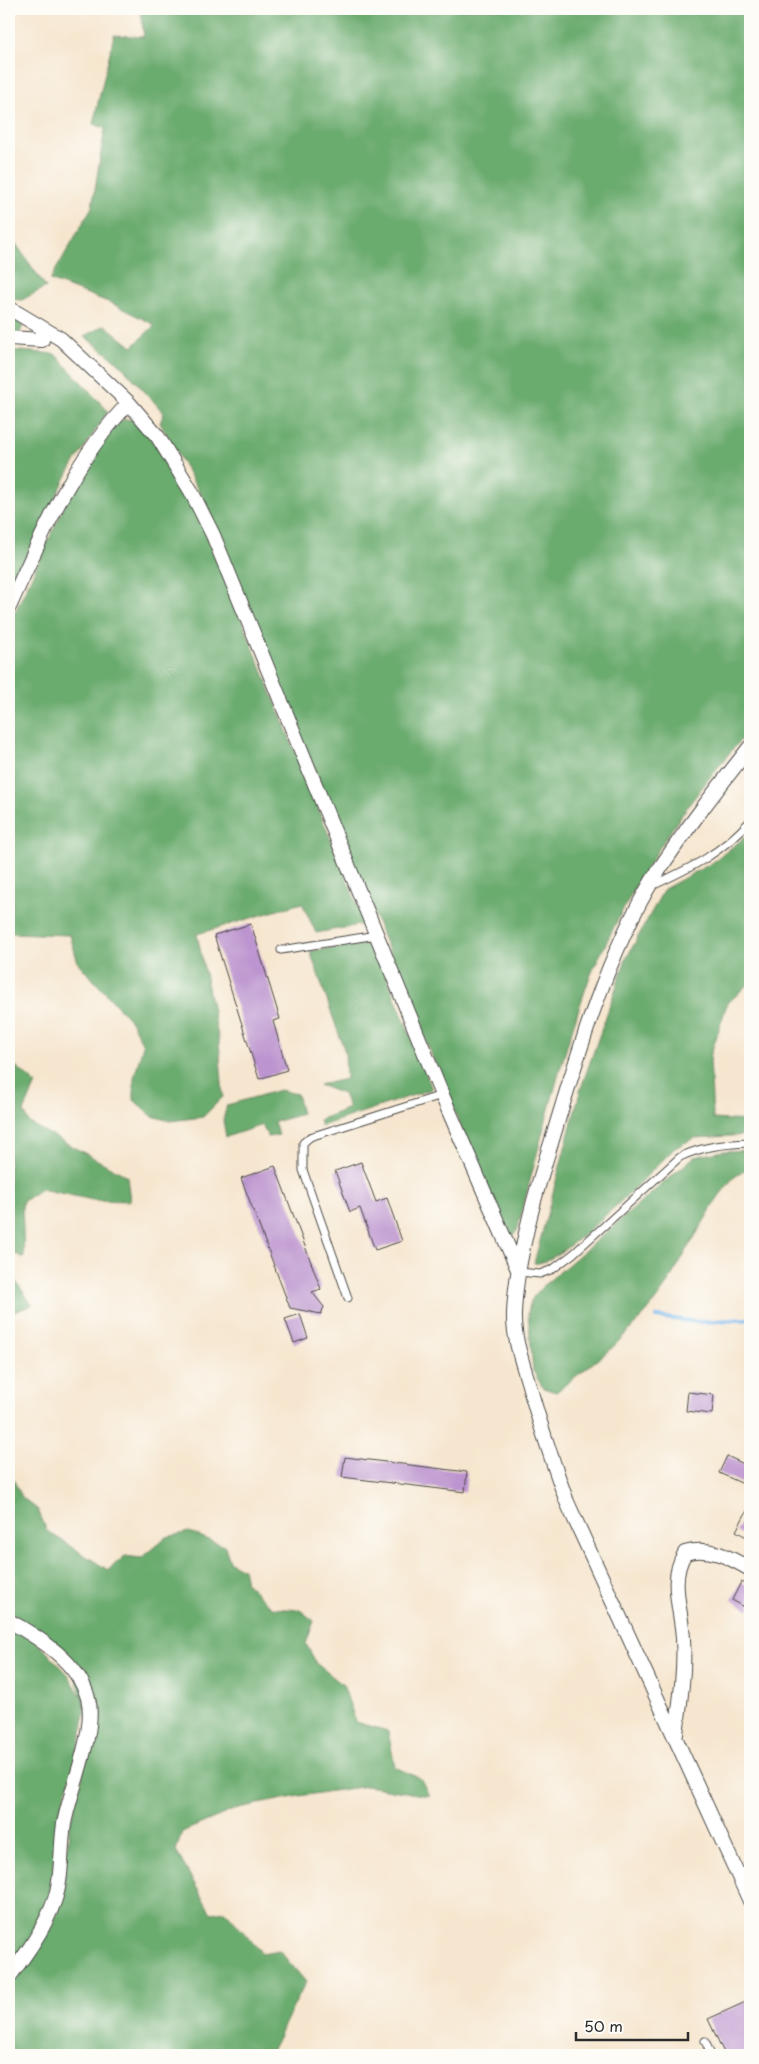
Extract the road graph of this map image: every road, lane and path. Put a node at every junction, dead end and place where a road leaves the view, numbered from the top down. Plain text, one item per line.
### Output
1 (9, 308) edge
2 (9, 338) edge
3 (42, 340) dead end
4 (129, 403) junction
5 (9, 607) edge
6 (750, 747) edge
7 (750, 821) edge
8 (649, 888) junction
9 (377, 935) junction
10 (281, 950) dead end
11 (442, 1095) junction
12 (750, 1143) edge
13 (519, 1272) junction
14 (348, 1298) dead end
15 (750, 1569) edge
16 (9, 1621) edge
17 (676, 1735) junction
18 (750, 1901) edge
19 (9, 1977) edge
20 (705, 2041) dead end
21 (711, 2055) edge

1 - 4 street
2 - 3 street
4 - 5 street
4 - 9 street
6 - 8 street
7 - 8 lane
8 - 13 street
9 - 10 lane
9 - 11 street
11 - 13 street
11 - 14 lane
12 - 13 lane
13 - 17 street
15 - 17 street
16 - 19 street
17 - 18 street
20 - 21 lane

